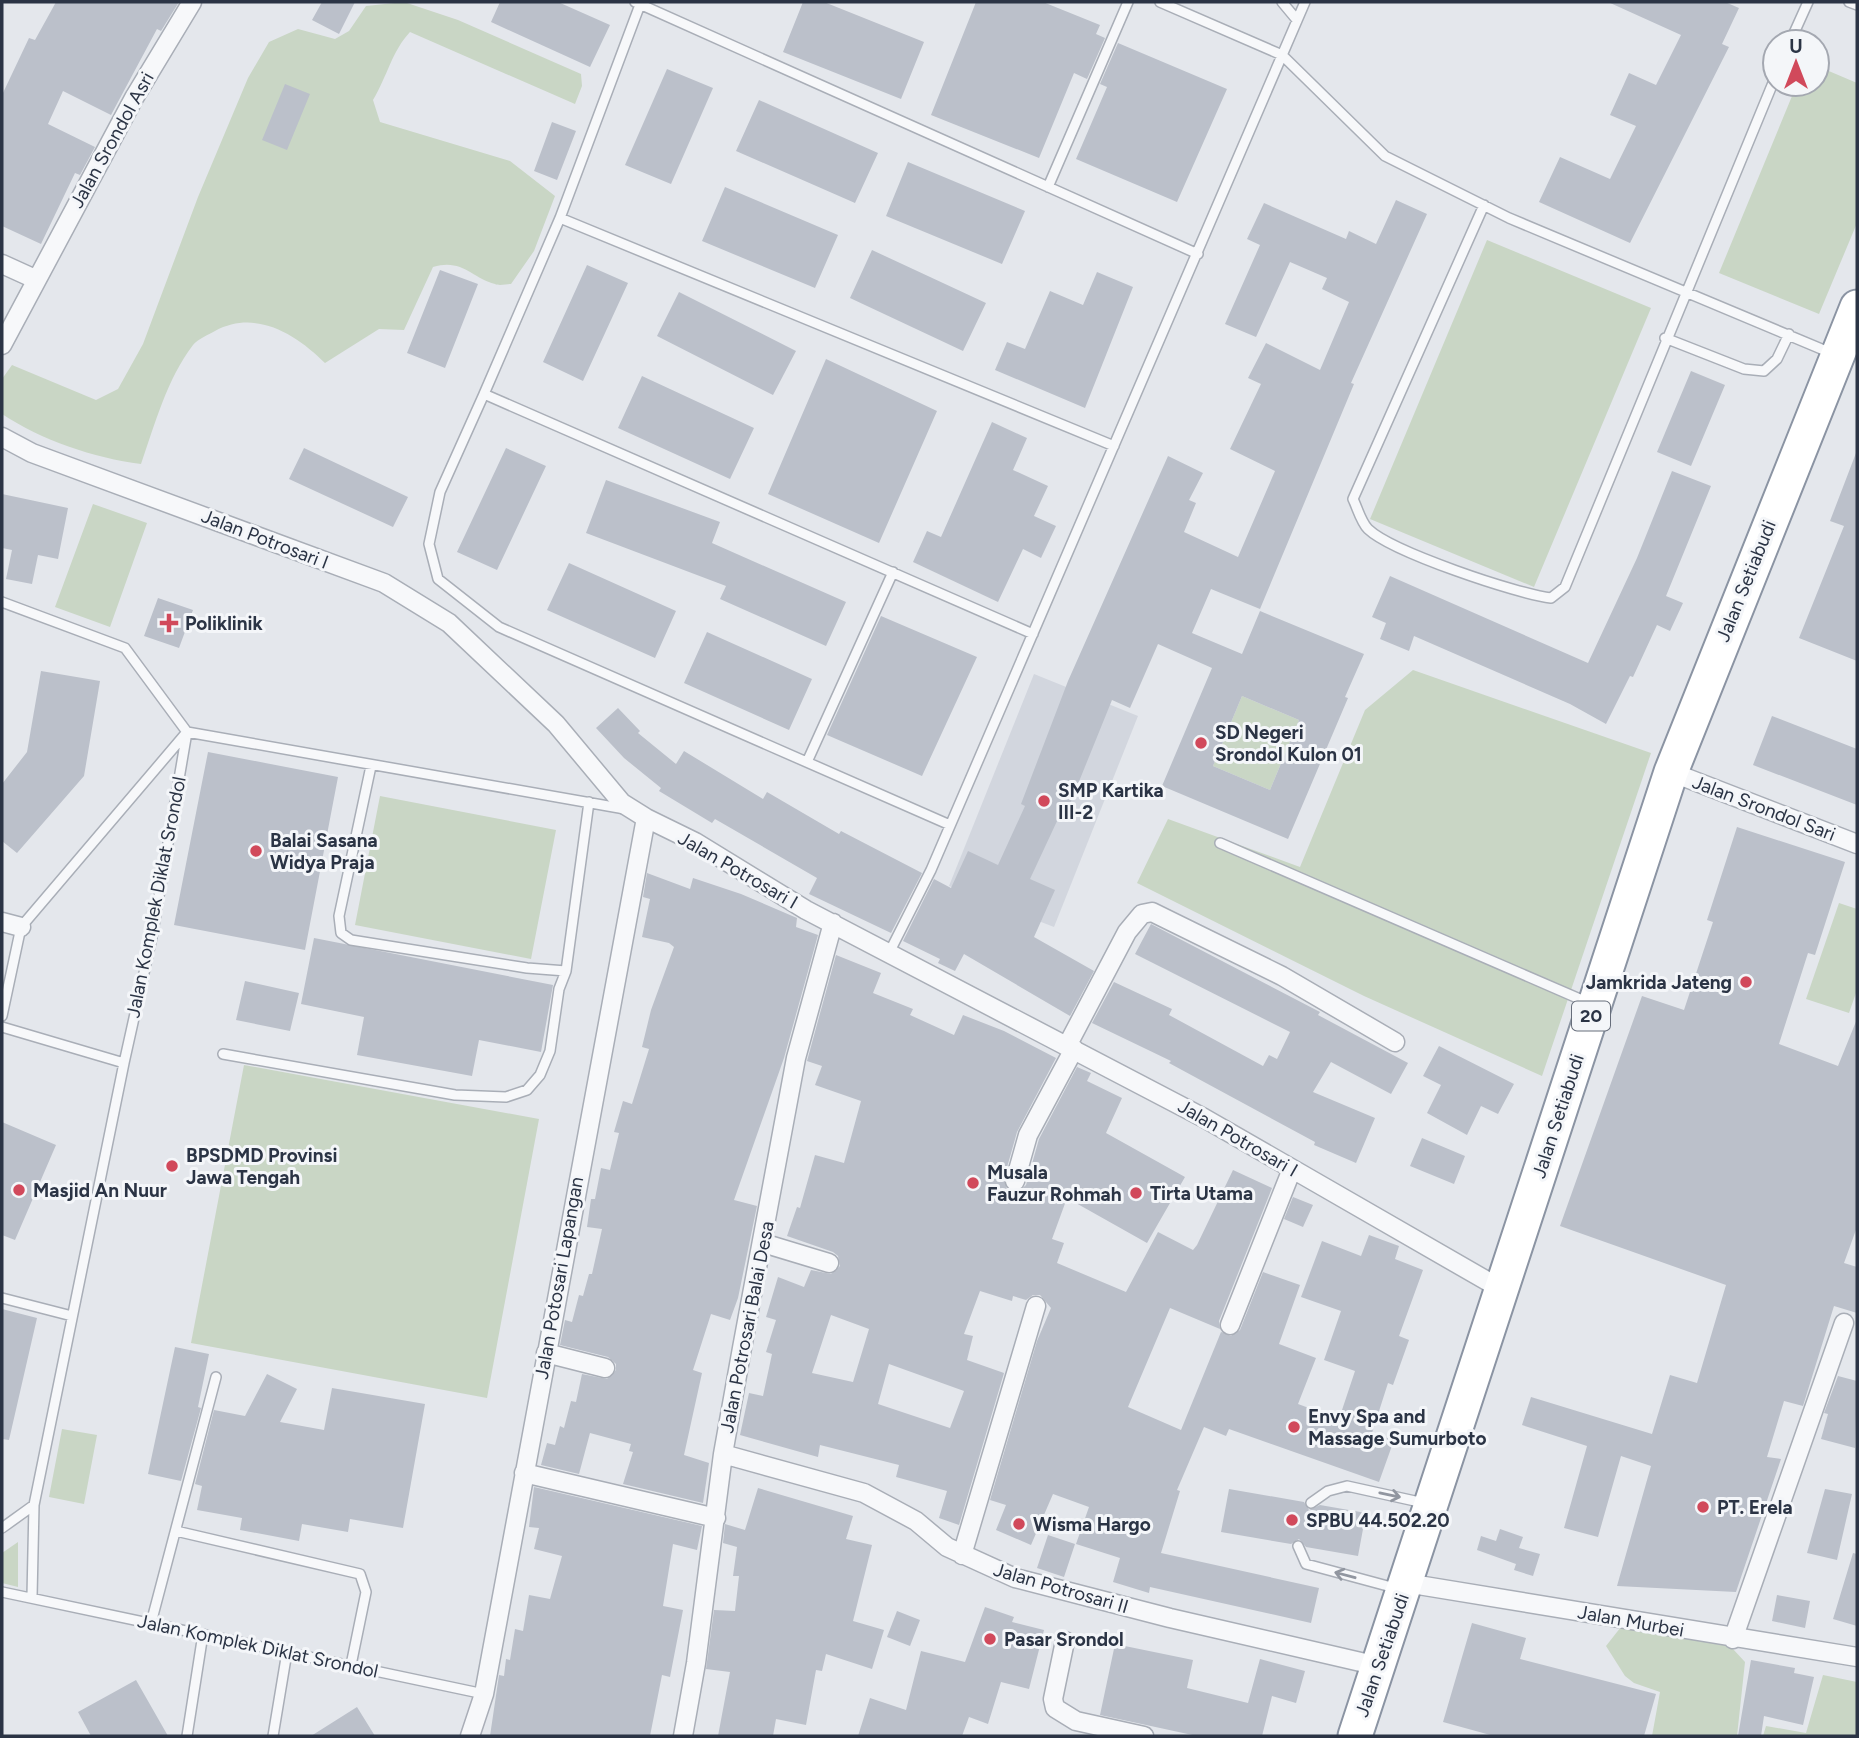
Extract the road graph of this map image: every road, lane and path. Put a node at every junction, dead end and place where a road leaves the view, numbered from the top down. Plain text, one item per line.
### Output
1 (191, 2) edge
2 (638, 2) edge
3 (1128, 2) edge
4 (1160, 2) edge
5 (1282, 2) edge
6 (1305, 2) edge
7 (1808, 2) edge
8 (1849, 2) edge
9 (1857, 5) edge
10 (1297, 20) junction
11 (1796, 28) edge
12 (1282, 55) junction
13 (1767, 98) edge
14 (1048, 187) junction
15 (1485, 205) junction
16 (560, 218) junction
17 (1198, 254) junction
18 (2, 264) edge
19 (35, 279) junction
20 (1685, 290) junction
21 (1857, 307) edge
22 (1789, 334) junction
23 (1665, 338) junction
24 (2, 345) edge
25 (1836, 355) junction
26 (484, 394) junction
27 (2, 437) edge
28 (1114, 446) junction
29 (892, 572) junction
30 (2, 602) edge
31 (1032, 634) junction
32 (187, 732) junction
33 (807, 762) junction
34 (371, 766) junction
35 (1671, 772) junction
36 (589, 802) junction
37 (639, 814) junction
38 (950, 825) junction
39 (1220, 843) dead end
40 (1857, 844) edge
41 (2, 922) edge
42 (833, 923) junction
43 (21, 927) junction
44 (889, 953) junction
45 (566, 971) junction
46 (1594, 1004) junction
47 (2, 1016) edge
48 (2, 1027) edge
49 (1395, 1042) dead end
50 (1070, 1048) junction
51 (223, 1055) dead end
52 (124, 1063) junction
53 (1292, 1170) junction
54 (1015, 1181) dead end
55 (763, 1243) junction
56 (829, 1263) dead end
57 (1501, 1289) junction
58 (2, 1297) edge
59 (1036, 1306) dead end
60 (72, 1316) junction
61 (1844, 1322) dead end
62 (1230, 1325) dead end
63 (546, 1353) junction
64 (605, 1368) dead end
65 (216, 1377) dead end
66 (723, 1454) junction
67 (524, 1473) junction
68 (1311, 1503) dead end
69 (1433, 1505) junction
70 (34, 1506) junction
71 (716, 1518) junction
72 (2, 1528) edge
73 (176, 1531) junction
74 (1298, 1546) dead end
75 (962, 1555) junction
76 (1405, 1587) junction
77 (2, 1592) edge
78 (33, 1597) junction
79 (151, 1623) junction
80 (203, 1634) junction
81 (1732, 1639) junction
82 (1065, 1641) dead end
83 (287, 1652) junction
84 (1857, 1657) edge
85 (351, 1665) junction
86 (1378, 1666) junction
87 (484, 1694) junction
88 (187, 1736) edge
89 (273, 1736) edge
90 (470, 1736) edge
91 (683, 1736) edge
92 (1144, 1736) edge
93 (1355, 1736) edge

1 - 19 street, Jalan Srondol Asri
2 - 14 lane
2 - 16 lane
3 - 14 lane
4 - 12 lane
5 - 10 lane
6 - 10 lane
7 - 11 lane
8 - 9 lane
10 - 12 lane
12 - 15 lane
12 - 17 lane
13 - 20 lane
14 - 17 lane
15 - 20 lane
15 - 23 lane
16 - 26 lane
16 - 28 lane
17 - 28 lane
18 - 19 street
19 - 24 street, Jalan Srondol Asri
20 - 22 lane
20 - 23 lane
21 - 25 highway, Jalan Setiabudi / 20
22 - 23 lane
22 - 25 lane
25 - 35 highway, Jalan Setiabudi / 20
26 - 29 lane
26 - 33 lane
27 - 37 street, Jalan Potrosari I
28 - 31 lane
29 - 31 lane
29 - 33 lane
30 - 32 lane
31 - 38 lane
32 - 34 lane
32 - 43 lane, Jalan Komplek Diklat Srondol
32 - 52 lane, Jalan Komplek Diklat Srondol
33 - 38 lane
34 - 36 lane
34 - 45 lane
35 - 40 street, Jalan Srondol Sari
35 - 46 highway, Jalan Setiabudi / 20
36 - 37 lane
36 - 45 lane
37 - 42 street, Jalan Potrosari I
37 - 63 street, Jalan Potosari Lapangan
38 - 44 lane
39 - 46 lane
41 - 43 street
42 - 44 street, Jalan Potrosari I
42 - 55 street, Jalan Potrosari Balai Desa
43 - 47 lane, Jalan Komplek Diklat Srondol
44 - 50 street, Jalan Potrosari I
45 - 51 lane
46 - 57 highway, Jalan Setiabudi / 20
48 - 52 lane
49 - 50 street
50 - 53 street, Jalan Potrosari I
50 - 54 street
52 - 60 lane, Jalan Komplek Diklat Srondol
53 - 57 street, Jalan Potrosari I
53 - 62 street
55 - 56 street
55 - 66 street, Jalan Potrosari Balai Desa
57 - 69 highway, Jalan Setiabudi / 20
58 - 60 lane
59 - 75 street
60 - 70 lane, Jalan Komplek Diklat Srondol
61 - 81 street
63 - 64 street
63 - 67 street, Jalan Potosari Lapangan
65 - 73 lane
66 - 71 street, Jalan Potrosari Balai Desa
66 - 75 street, Jalan Potrosari II
67 - 71 street
67 - 87 street, Jalan Potosari Lapangan
68 -> 69 lane
69 - 76 highway, Jalan Setiabudi / 20
70 - 72 lane
70 - 78 lane, Jalan Komplek Diklat Srondol
71 - 91 street, Jalan Potrosari Balai Desa
73 - 79 lane
73 - 85 lane
76 -> 74 lane
75 - 86 street, Jalan Potrosari II
76 - 81 street, Jalan Murbei
76 - 86 highway, Jalan Setiabudi / 20
77 - 78 lane, Jalan Komplek Diklat Srondol
78 - 79 lane, Jalan Komplek Diklat Srondol
79 - 80 lane, Jalan Komplek Diklat Srondol
80 - 83 lane, Jalan Komplek Diklat Srondol
80 - 88 lane
81 - 84 street, Jalan Murbei
82 - 92 street
83 - 85 lane, Jalan Komplek Diklat Srondol
83 - 89 lane
85 - 87 lane, Jalan Komplek Diklat Srondol
86 - 93 highway, Jalan Setiabudi / 20
87 - 90 street, Jalan Potosari Lapangan

